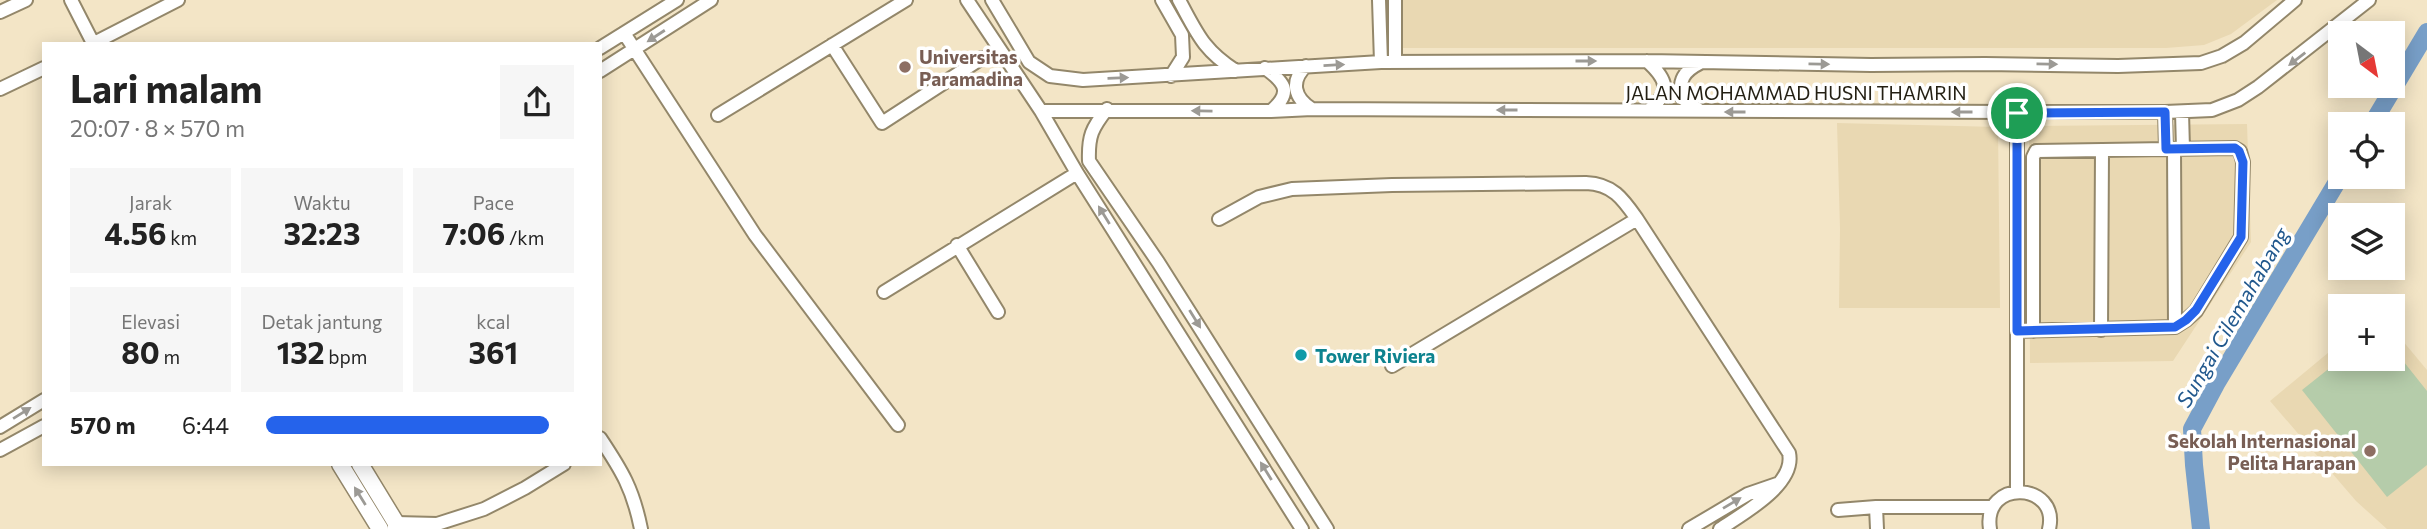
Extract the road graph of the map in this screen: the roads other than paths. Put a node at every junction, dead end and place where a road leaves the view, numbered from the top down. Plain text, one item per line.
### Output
1 (26, 0) edge
2 (71, 0) edge
3 (178, 0) edge
4 (677, 0) edge
5 (711, 0) edge
6 (906, 0) edge
7 (967, 0) edge
8 (992, 0) edge
9 (1162, 0) edge
10 (1179, 0) edge
11 (1379, 0) edge
12 (1395, 0) edge
13 (2295, 0) edge
14 (2369, 0) edge
15 (0, 12) edge
16 (624, 33) junction
17 (92, 42) edge
18 (95, 42) edge
19 (832, 45) junction
20 (602, 47) edge
21 (634, 50) junction
22 (982, 58) dead end
23 (1647, 61) junction
24 (1381, 62) junction
25 (1395, 62) junction
26 (1702, 62) junction
27 (1306, 66) junction
28 (1265, 68) junction
29 (42, 69) edge
30 (602, 70) edge
31 (1236, 71) junction
32 (1171, 76) junction
33 (0, 89) edge
34 (1108, 109) junction
35 (1312, 109) junction
36 (1649, 110) junction
37 (1041, 111) junction
38 (1270, 111) junction
39 (1703, 111) junction
40 (2165, 112) junction
41 (2182, 112) junction
42 (2017, 113) junction
43 (718, 115) dead end
44 (2174, 149) junction
45 (2102, 150) junction
46 (1077, 173) junction
47 (1219, 219) dead end
48 (1637, 219) junction
49 (957, 245) junction
50 (884, 292) dead end
51 (998, 312) dead end
52 (2175, 327) junction
53 (2101, 330) junction
54 (2017, 331) junction
55 (2033, 331) junction
56 (1392, 366) dead end
57 (42, 401) edge
58 (898, 425) dead end
59 (0, 427) edge
60 (42, 427) edge
61 (1266, 433) junction
62 (602, 441) edge
63 (1248, 443) junction
64 (0, 450) edge
65 (341, 466) edge
66 (361, 466) edge
67 (561, 466) edge
68 (1778, 484) junction
69 (2017, 491) junction
70 (1876, 508) junction
71 (1993, 508) junction
72 (1838, 510) dead end
73 (396, 526) edge
74 (380, 529) edge
75 (641, 529) edge
76 (1303, 529) edge
77 (1327, 529) edge
78 (1689, 529) edge
79 (1720, 529) edge
80 (1877, 529) edge
81 (1990, 529) edge
82 (2049, 529) edge

1 - 15 street
2 - 17 street
3 - 18 street
4 - 16 street
5 -> 21 street
6 - 19 street
7 - 37 street
8 -> 32 street, JALAN MOHAMMAD HUSNI THAMRIN
9 - 32 street
10 - 31 street
11 - 24 street
12 - 25 street
26 -> 13 street, JALAN MOHAMMAD HUSNI THAMRIN
14 -> 41 street, JALAN MOHAMMAD HUSNI THAMRIN
16 - 20 street
16 - 21 street
19 - 22 street
19 - 43 street
21 - 30 street
21 - 58 street
25 -> 23 street, JALAN MOHAMMAD HUSNI THAMRIN
23 - 26 street, JALAN MOHAMMAD HUSNI THAMRIN
23 - 36 street
24 - 25 street, JALAN MOHAMMAD HUSNI THAMRIN
27 -> 24 street, JALAN MOHAMMAD HUSNI THAMRIN
26 - 39 street
27 - 28 street, JALAN MOHAMMAD HUSNI THAMRIN
27 - 35 street
28 - 31 street, JALAN MOHAMMAD HUSNI THAMRIN
28 - 38 street
29 - 33 street
31 - 32 street, JALAN MOHAMMAD HUSNI THAMRIN
34 - 37 street, JALAN MOHAMMAD HUSNI THAMRIN
38 -> 34 street, JALAN MOHAMMAD HUSNI THAMRIN
34 -> 61 street
36 -> 35 street, JALAN MOHAMMAD HUSNI THAMRIN
35 - 38 street, JALAN MOHAMMAD HUSNI THAMRIN
36 - 39 street, JALAN MOHAMMAD HUSNI THAMRIN
37 - 46 street
42 -> 39 street, JALAN MOHAMMAD HUSNI THAMRIN
40 - 41 street, JALAN MOHAMMAD HUSNI THAMRIN
40 - 42 street, JALAN MOHAMMAD HUSNI THAMRIN
40 - 44 street
41 - 44 street
42 - 54 street
44 - 45 street
44 - 52 street
44 - 52 street
45 - 53 street
45 - 55 street
46 - 49 street
63 -> 46 street
47 - 48 street
48 - 56 street
48 - 68 street
49 - 50 street
49 - 51 street
52 - 53 street
53 - 55 street
54 - 55 street
54 - 69 street
59 -> 57 street
60 - 64 street
61 - 63 street
61 - 77 street
62 - 75 street
76 -> 63 street
74 -> 65 main road
66 - 73 main road
67 - 73 street
78 -> 68 street
68 - 79 street
69 - 71 street
69 - 82 street
70 - 71 street
70 - 72 street
70 - 80 street
71 - 81 street

